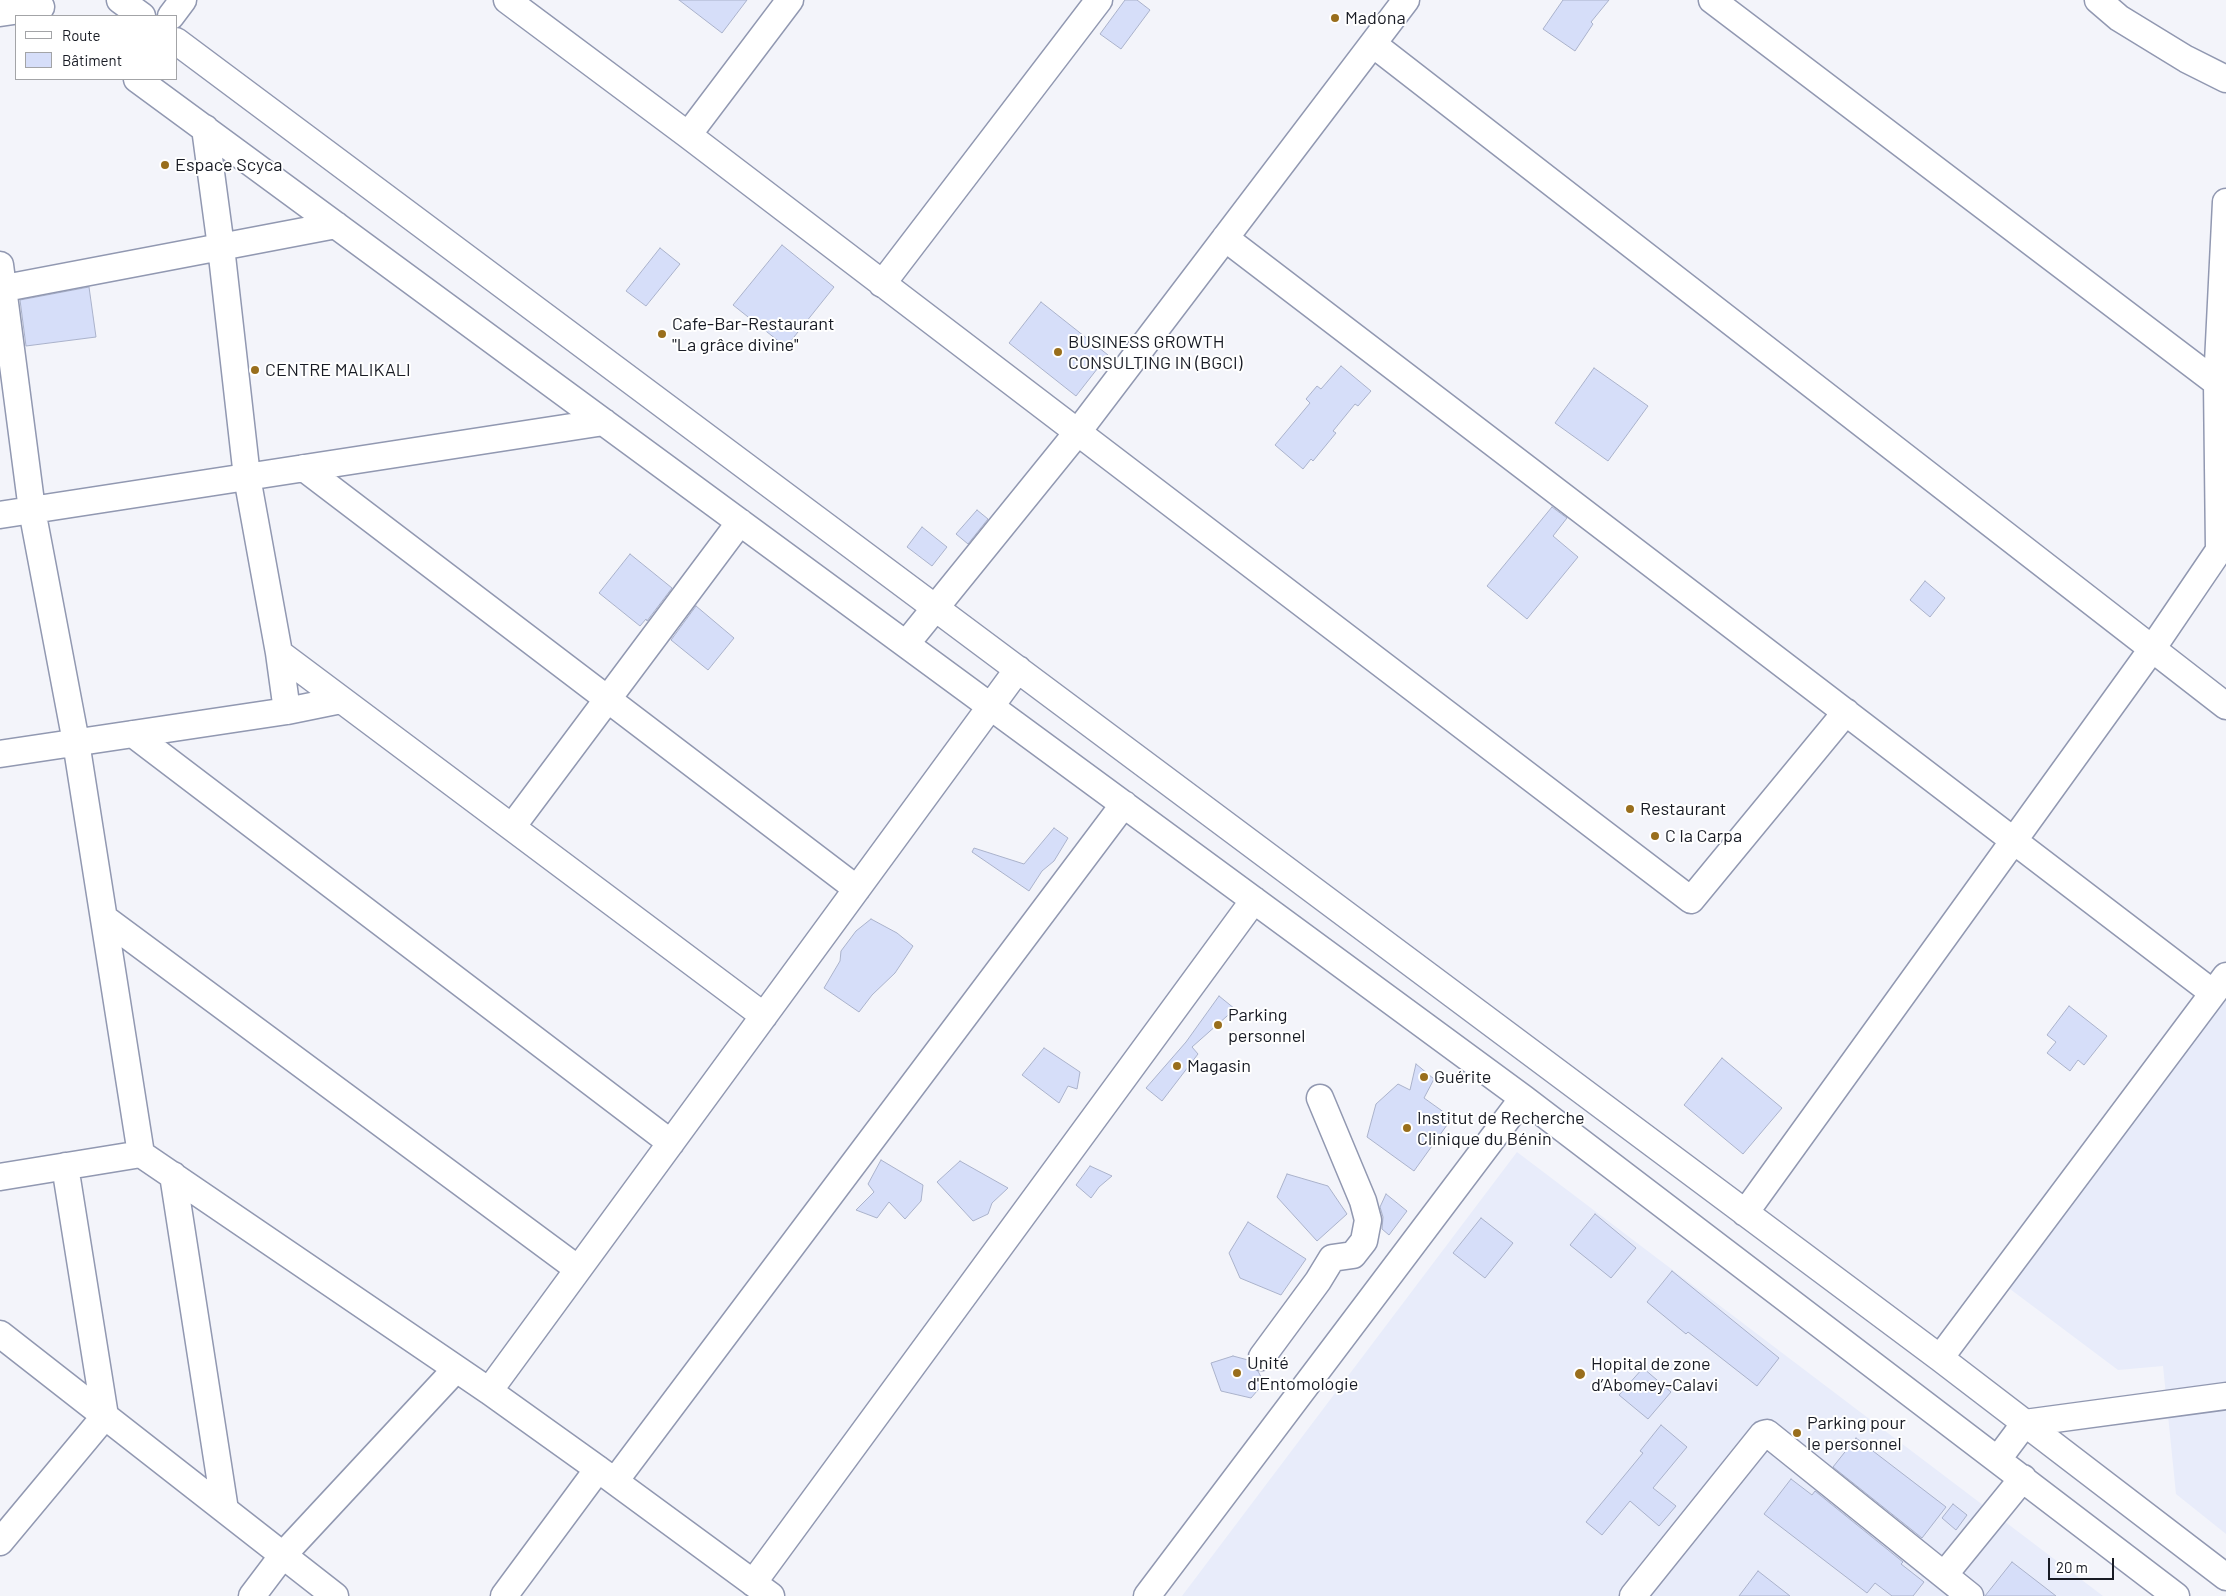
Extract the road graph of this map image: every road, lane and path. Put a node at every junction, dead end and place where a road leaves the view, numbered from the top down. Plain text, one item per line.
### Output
1 (120, 0) edge
2 (183, 0) edge
3 (507, 0) edge
4 (790, 0) edge
5 (1099, 0) edge
6 (1406, 0) edge
7 (1712, 0) edge
8 (2098, 0) edge
9 (42, 8) edge
10 (0, 12) edge
11 (141, 15) edge
12 (172, 15) edge
13 (178, 42) edge
14 (1373, 44) junction
15 (2226, 79) edge
16 (138, 80) edge
17 (204, 128) junction
18 (688, 135) junction
19 (2226, 202) edge
20 (336, 224) junction
21 (1225, 238) junction
22 (221, 247) junction
23 (1, 280) edge
24 (882, 284) junction
25 (2217, 383) junction
26 (604, 422) junction
27 (1077, 433) junction
28 (304, 468) junction
29 (247, 477) junction
30 (32, 510) junction
31 (0, 515) edge
32 (740, 522) junction
33 (2222, 545) edge
34 (936, 608) junction
35 (906, 644) junction
36 (2152, 649) junction
37 (279, 654) junction
38 (1018, 669) junction
39 (341, 700) junction
40 (607, 700) junction
41 (2226, 706) edge
42 (991, 707) junction
43 (287, 710) junction
44 (1846, 712) junction
45 (133, 734) junction
46 (76, 742) junction
47 (0, 754) edge
48 (1124, 804) junction
49 (512, 827) junction
50 (2014, 841) junction
51 (857, 890) junction
52 (1254, 900) junction
53 (104, 918) junction
54 (2220, 985) edge
55 (764, 1016) junction
56 (1320, 1098) dead end
57 (1523, 1098) junction
58 (671, 1143) junction
59 (141, 1154) junction
60 (65, 1166) junction
61 (174, 1175) junction
62 (0, 1177) edge
63 (1746, 1213) junction
64 (578, 1270) junction
65 (0, 1334) edge
66 (1262, 1357) dead end
67 (1940, 1358) junction
68 (456, 1369) junction
69 (489, 1391) junction
70 (2226, 1396) edge
71 (104, 1416) junction
72 (2025, 1423) junction
73 (1998, 1459) junction
74 (606, 1475) junction
75 (2023, 1478) junction
76 (225, 1510) junction
77 (0, 1542) edge
78 (283, 1555) junction
79 (1944, 1575) junction
80 (2226, 1577) edge
81 (762, 1590) edge
82 (252, 1596) edge
83 (335, 1596) edge
84 (504, 1596) edge
85 (1147, 1596) edge
86 (1633, 1596) edge
87 (1970, 1596) edge
88 (2176, 1596) edge

1 - 11 street
2 - 12 street
3 - 18 street
4 - 18 street
5 - 24 street
6 - 14 street
7 - 25 street
8 - 15 street
9 - 10 street
13 - 34 street
14 - 21 street
14 - 36 street
16 - 17 street
17 - 20 street
17 - 22 street
18 - 24 street
19 - 25 street
20 - 22 street
20 - 26 street
21 - 27 street
21 - 44 street
22 - 23 street
22 - 29 street
23 - 30 street
24 - 27 street
25 - 33 street
26 - 28 street
26 - 32 street
27 - 34 street
27 - 44 street
28 - 29 street
28 - 40 street
29 - 30 street
29 - 37 street
30 - 31 street
30 - 46 street
32 - 35 street
32 - 40 street
33 - 36 street
34 - 35 street
34 - 38 street
35 - 42 street
36 - 41 street
36 - 50 street
37 - 39 street
37 - 43 street
38 - 42 street
38 - 63 street
39 - 43 street
39 - 49 street
40 - 49 street
40 - 51 street
42 - 48 street
42 - 51 street
43 - 45 street
44 - 50 street
45 - 46 street
45 - 58 street
46 - 47 street
46 - 53 street
48 - 52 street
48 - 74 street
49 - 55 street
50 - 54 street
50 - 63 street
51 - 55 street
52 - 57 street
52 - 81 street
53 - 59 street
53 - 64 street
54 - 67 street
55 - 58 street
56 - 66 street
57 - 73 street
57 - 85 street
58 - 64 street
59 - 60 street
59 - 61 street
60 - 62 street
60 - 71 street
61 - 68 street
61 - 76 street
63 - 67 street
64 - 69 street
65 - 71 street
67 - 72 street
68 - 69 street
68 - 78 street
69 - 74 street
70 - 72 street
71 - 76 street
71 - 77 street
72 - 73 street
72 - 80 street
73 - 75 street
74 - 81 street
74 - 84 street
75 - 79 street
75 - 88 street
76 - 78 street
78 - 82 street
78 - 83 street
79 - 86 street
79 - 87 street

